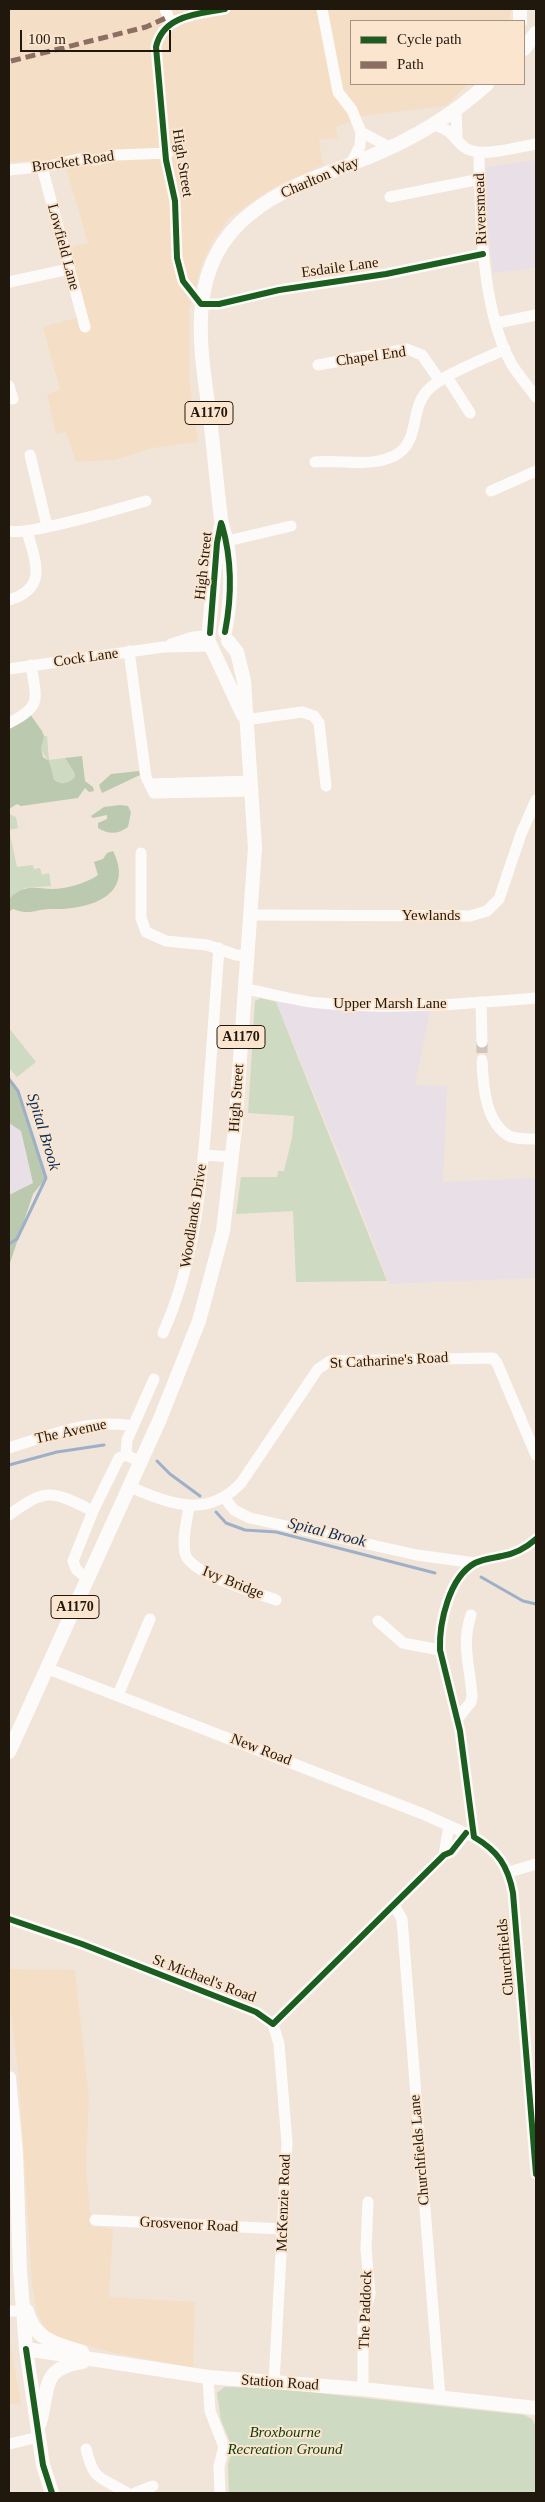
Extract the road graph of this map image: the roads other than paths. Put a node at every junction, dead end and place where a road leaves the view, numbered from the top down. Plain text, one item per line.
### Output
1 (165, 9) edge
2 (225, 9) edge
3 (322, 9) edge
4 (171, 23) junction
5 (536, 33) edge
6 (525, 48) edge
7 (484, 86) edge
8 (456, 110) junction
9 (434, 125) junction
10 (361, 132) junction
11 (457, 138) junction
12 (536, 144) edge
13 (391, 148) junction
14 (168, 153) junction
15 (479, 153) junction
16 (351, 164) junction
17 (42, 167) junction
18 (9, 170) edge
19 (480, 179) junction
20 (390, 197) dead end
21 (483, 254) junction
22 (69, 269) junction
23 (9, 282) edge
24 (201, 304) junction
25 (536, 315) edge
26 (497, 323) junction
27 (84, 327) dead end
28 (505, 349) junction
29 (318, 364) dead end
30 (444, 379) junction
31 (535, 395) edge
32 (470, 413) dead end
33 (30, 455) dead end
34 (315, 462) dead end
35 (536, 471) edge
36 (491, 491) dead end
37 (146, 500) dead end
38 (47, 526) junction
39 (291, 526) dead end
40 (9, 531) edge
41 (27, 531) junction
42 (222, 542) junction
43 (9, 600) edge
44 (227, 637) junction
45 (211, 641) junction
46 (129, 652) junction
47 (31, 665) junction
48 (9, 668) edge
49 (245, 720) junction
50 (9, 723) edge
51 (252, 786) junction
52 (326, 786) dead end
53 (536, 800) edge
54 (141, 853) dead end
55 (251, 915) junction
56 (219, 948) junction
57 (248, 956) junction
58 (245, 989) junction
59 (536, 998) edge
60 (480, 1002) junction
61 (482, 1042) tunnel mouth
62 (482, 1060) tunnel mouth
63 (533, 1140) dead end
64 (204, 1155) junction
65 (232, 1157) junction
66 (163, 1333) dead end
67 (154, 1379) dead end
68 (134, 1426) junction
69 (9, 1448) edge
70 (126, 1455) junction
71 (536, 1455) edge
72 (141, 1462) junction
73 (130, 1487) junction
74 (224, 1496) junction
75 (189, 1506) junction
76 (93, 1511) junction
77 (9, 1514) edge
78 (536, 1539) edge
79 (475, 1563) junction
80 (88, 1580) junction
81 (276, 1600) dead end
82 (471, 1615) dead end
83 (150, 1618) dead end
84 (378, 1621) dead end
85 (440, 1650) junction
86 (46, 1668) junction
87 (118, 1695) junction
88 (458, 1718) junction
89 (9, 1752) edge
90 (449, 1826) junction
91 (470, 1835) junction
92 (444, 1855) junction
93 (536, 1864) edge
94 (508, 1872) junction
95 (394, 1905) junction
96 (9, 1919) edge
97 (273, 2024) junction
98 (9, 2078) edge
99 (534, 2112) edge
100 (536, 2174) edge
101 (368, 2202) dead end
102 (95, 2220) dead end
103 (283, 2229) junction
104 (21, 2292) junction
105 (16, 2311) edge
106 (40, 2336) junction
107 (26, 2350) junction
108 (112, 2361) junction
109 (208, 2377) junction
110 (274, 2383) junction
111 (363, 2389) junction
112 (440, 2397) junction
113 (536, 2408) edge
114 (38, 2433) junction
115 (9, 2444) edge
116 (86, 2449) dead end
117 (153, 2486) dead end
118 (52, 2493) edge
119 (127, 2493) edge
120 (135, 2493) edge
121 (220, 2493) edge

1 - 4 street
2 - 4 street
3 - 10 street
4 - 14 street, High Street
5 - 6 main road
7 - 8 main road, Charlton Way / A1170
8 - 9 main road, Charlton Way / A1170
8 - 11 street
9 - 11 street
9 - 13 main road, Charlton Way / A1170
10 - 13 street
10 - 16 street
11 - 15 street
12 - 15 street
13 - 16 main road, Charlton Way / A1170
14 - 17 street, Brocket Road
14 - 24 street, High Street
15 - 19 street, Riversmead
16 - 24 main road, Charlton Way / A1170
17 - 18 street, Brocket Road
17 - 22 street, Lowfield Lane
19 - 20 street
19 - 21 street, Riversmead
21 - 24 street, Esdaile Lane
21 - 26 street, Riversmead
22 - 23 street
22 - 27 street, Lowfield Lane
24 - 42 main road, High Street / A1170
25 - 26 street
26 - 28 street, Riversmead
28 - 30 street
28 - 31 street, Riversmead
29 - 30 street, Chapel End
30 - 32 street, Chapel End
30 - 34 street
33 - 38 street
35 - 36 street
37 - 38 street
38 - 41 street
39 - 42 street
40 - 41 street
41 - 43 street
42 - 44 main road, High Street / A1170
42 - 45 main road, High Street / A1170
44 - 45 main road
44 - 49 main road, High Street
45 - 46 street, Cock Lane
45 - 49 main road, High Street
46 - 47 street, Cock Lane
46 - 51 street
47 - 48 street, Cock Lane
47 - 50 street
49 - 51 main road, High Street / A1170
49 - 52 street
51 - 55 main road, High Street / A1170
53 - 55 street, Yewlands
54 - 56 street
55 - 57 main road, High Street / A1170
56 - 57 street
56 - 64 street, Woodlands Drive
57 - 58 main road, High Street / A1170
58 - 60 street, Upper Marsh Lane
58 - 65 main road, High Street / A1170
59 - 60 street, Upper Marsh Lane
60 - 61 street
62 - 63 street
64 - 65 street, Woodlands Drive
64 - 66 street, Woodlands Drive
65 - 72 main road, High Street / A1170
67 - 68 street, The Avenue
68 - 69 street, The Avenue
68 - 70 street, The Avenue
70 - 72 street
70 - 76 street
71 - 74 street, St Catharine's Road
72 - 73 main road, A1170
73 - 75 street, St Catharine's Road
73 - 80 main road, A1170
74 - 75 street, St Catharine's Road
74 - 79 street
75 - 81 street, Ivy Bridge
76 - 77 street
76 - 80 street
78 - 79 street
79 - 85 street
80 - 86 main road, A1170
82 - 88 street
83 - 87 street
84 - 85 street
85 - 88 street
86 - 87 street, New Road
86 - 89 main road, A1170
87 - 90 street, New Road
88 - 91 street
90 - 91 street, New Road
90 - 92 street
91 - 92 street
91 - 94 street, Churchfields
92 - 95 street
93 - 94 street
94 - 99 street, Churchfields
95 - 97 street
95 - 112 street, Churchfields Lane
96 - 97 street, St Michael's Road
97 - 103 street, McKenzie Road
98 - 104 main road
99 - 100 street, Churchfields
101 - 111 street, The Paddock
102 - 103 street, Grosvenor Road
103 - 110 street, McKenzie Road
104 - 105 main road
104 - 106 main road
105 - 107 main road
106 - 107 main road
106 - 108 main road
107 - 108 main road, Station Road
107 - 114 main road
108 - 109 main road, Station Road
108 - 114 main road
109 - 110 main road, Station Road
109 - 121 street
110 - 111 main road, Station Road
111 - 112 main road, Station Road
112 - 113 main road, Station Road
114 - 115 street
114 - 118 main road
116 - 119 street
117 - 120 street

